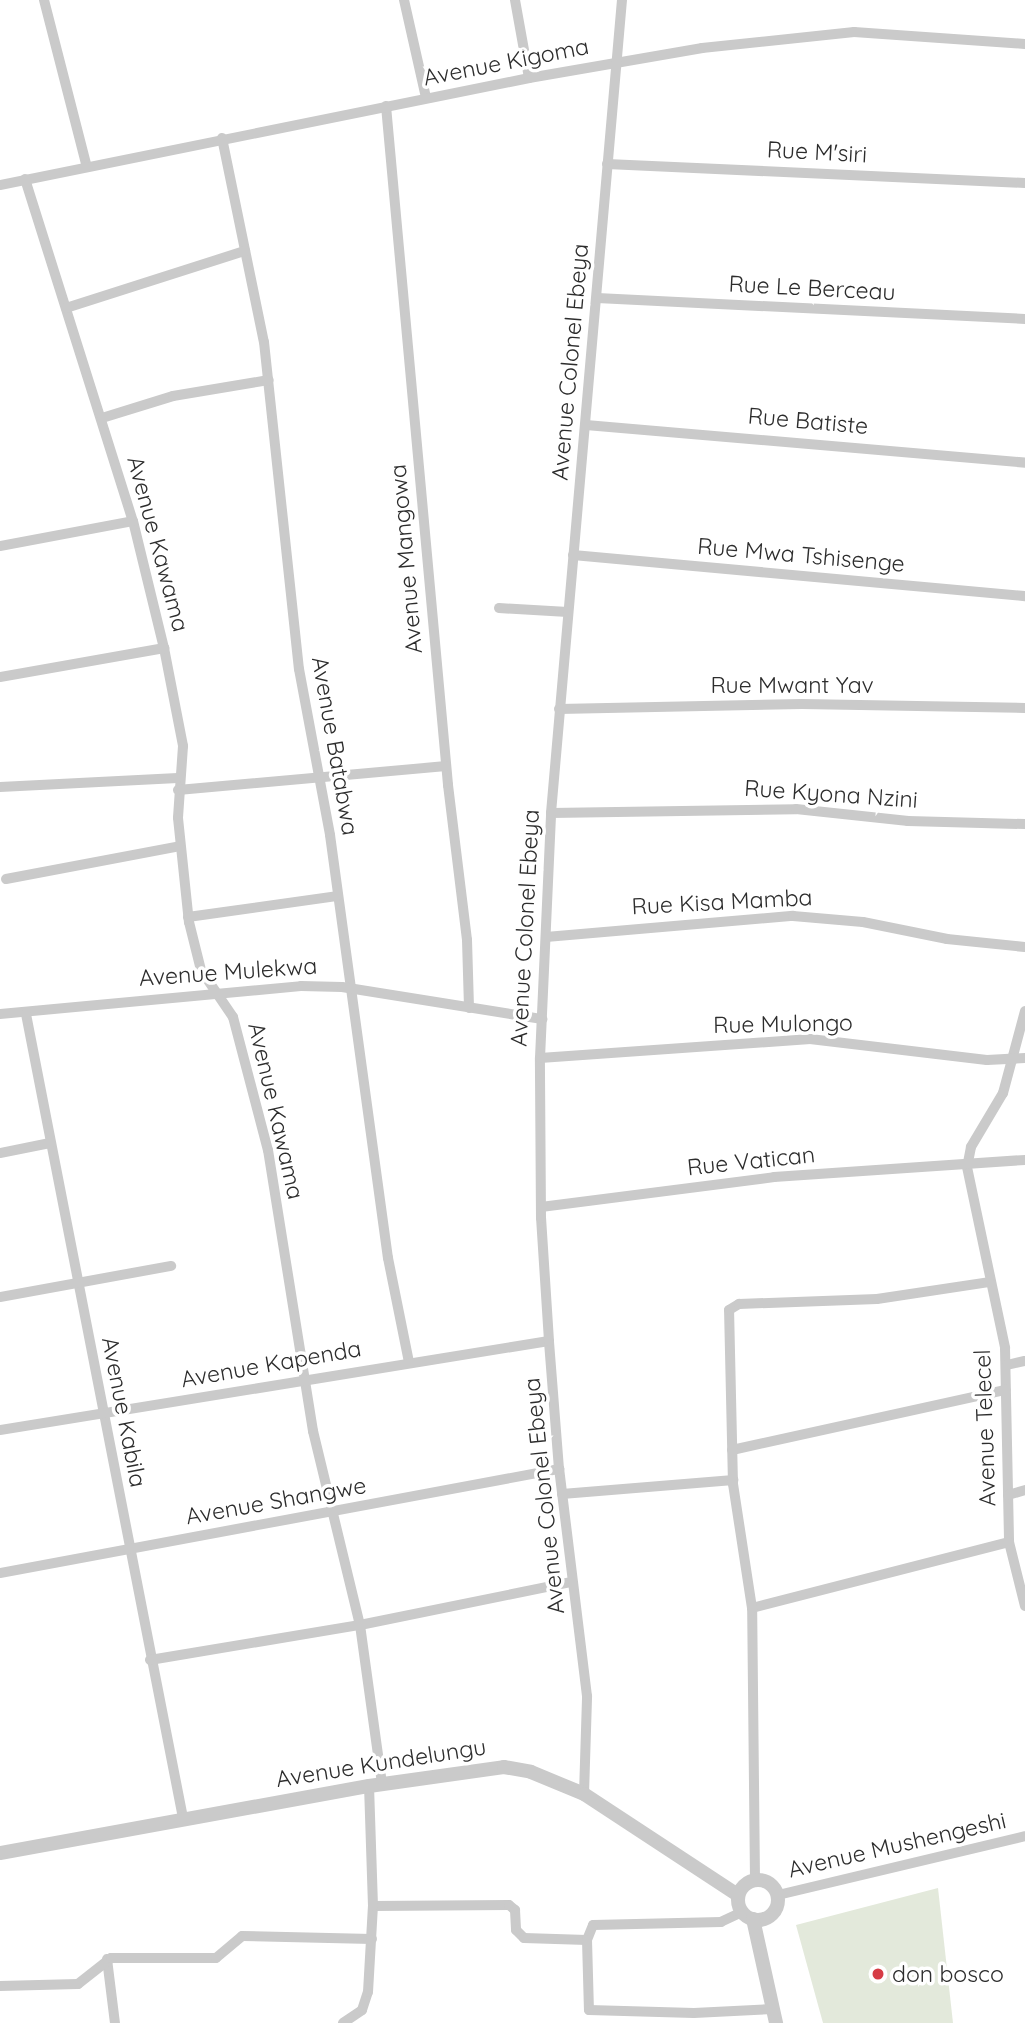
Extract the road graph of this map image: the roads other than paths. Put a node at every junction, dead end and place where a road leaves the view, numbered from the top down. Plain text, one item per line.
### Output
1 (44, 0) edge
2 (404, 0) edge
3 (515, 0) edge
4 (622, 0) edge
5 (1025, 44) edge
6 (617, 63) junction
7 (529, 78) junction
8 (426, 98) junction
9 (386, 106) junction
10 (222, 138) junction
11 (86, 164) junction
12 (607, 164) junction
13 (25, 179) junction
14 (1025, 183) edge
15 (0, 185) edge
16 (245, 251) junction
17 (597, 299) junction
18 (66, 308) junction
19 (1025, 319) edge
20 (269, 380) junction
21 (102, 418) junction
22 (586, 425) junction
23 (1025, 463) edge
24 (133, 521) junction
25 (0, 546) edge
26 (573, 555) junction
27 (1025, 596) edge
28 (499, 608) dead end
29 (568, 612) junction
30 (164, 648) junction
31 (0, 677) edge
32 (1025, 708) edge
33 (559, 709) junction
34 (446, 766) junction
35 (178, 778) junction
36 (320, 780) junction
37 (0, 787) edge
38 (178, 790) junction
39 (551, 813) junction
40 (1025, 824) edge
41 (180, 846) junction
42 (6, 879) dead end
43 (337, 897) junction
44 (188, 917) junction
45 (545, 937) junction
46 (1025, 947) edge
47 (349, 988) junction
48 (219, 994) junction
49 (470, 1008) junction
50 (1025, 1010) edge
51 (0, 1014) edge
52 (26, 1014) junction
53 (542, 1019) junction
54 (540, 1058) junction
55 (1025, 1058) edge
56 (1013, 1062) junction
57 (50, 1143) junction
58 (0, 1153) edge
59 (1025, 1160) edge
60 (967, 1167) junction
61 (541, 1206) junction
62 (171, 1266) dead end
63 (989, 1282) junction
64 (78, 1283) junction
65 (0, 1297) edge
66 (549, 1340) junction
67 (1025, 1361) edge
68 (409, 1362) junction
69 (1007, 1365) junction
70 (303, 1381) junction
71 (1006, 1390) junction
72 (103, 1414) junction
73 (0, 1430) edge
74 (732, 1450) junction
75 (559, 1469) junction
76 (733, 1480) junction
77 (1025, 1490) edge
78 (562, 1494) junction
79 (1008, 1495) junction
80 (334, 1513) junction
81 (1009, 1542) junction
82 (130, 1549) junction
83 (0, 1573) edge
84 (572, 1583) junction
85 (1025, 1606) edge
86 (752, 1608) junction
87 (360, 1625) junction
88 (150, 1660) junction
89 (375, 1785) junction
90 (584, 1794) junction
91 (183, 1818) junction
92 (1025, 1836) edge
93 (0, 1853) edge
94 (755, 1880) junction
95 (738, 1895) junction
96 (778, 1895) junction
97 (373, 1906) junction
98 (748, 1916) junction
99 (372, 1938) junction
100 (587, 1940) junction
101 (107, 1959) junction
102 (0, 1986) edge
103 (774, 2016) edge
104 (638, 2018) edge
105 (115, 2023) edge
106 (343, 2023) edge

1 - 11 street
2 - 8 street
3 - 7 street
4 - 6 street, Avenue Colonel Ebeya
5 - 6 street, Avenue Kigoma
6 - 7 street, Avenue Kigoma
6 - 12 street, Avenue Colonel Ebeya
7 - 8 street, Avenue Kigoma
8 - 9 street, Avenue Kigoma
9 - 10 street, Avenue Kigoma
9 - 34 street, Avenue Mangowa
10 - 11 street, Avenue Kigoma
10 - 16 street, Avenue Batabwa
11 - 13 street, Avenue Kigoma
12 - 14 street, Rue M'siri
12 - 17 street, Avenue Colonel Ebeya
13 - 15 street, Avenue Kigoma
13 - 18 street, Avenue Kawama
16 - 18 street
16 - 20 street, Avenue Batabwa
17 - 19 street, Rue Le Berceau
17 - 22 street, Avenue Colonel Ebeya
18 - 21 street, Avenue Kawama
20 - 21 street
20 - 36 street, Avenue Batabwa
21 - 24 street, Avenue Kawama
22 - 23 street, Rue Batiste
22 - 26 street, Avenue Colonel Ebeya
24 - 25 street
24 - 30 street, Avenue Kawama
26 - 27 street, Rue Mwa Tshisenge
26 - 29 street, Avenue Colonel Ebeya
28 - 29 street
29 - 33 street, Avenue Colonel Ebeya
30 - 31 street
30 - 35 street, Avenue Kawama
32 - 33 street, Rue Mwant Yav
33 - 39 street, Avenue Colonel Ebeya
34 - 36 street
34 - 49 street, Avenue Mangowa
35 - 37 street
35 - 38 street, Avenue Kawama
36 - 38 street
36 - 43 street, Avenue Batabwa
38 - 41 street, Avenue Kawama
39 - 40 street, Rue Kyona Nzini
39 - 45 street, Avenue Colonel Ebeya
41 - 42 street
41 - 44 street, Avenue Kawama
43 - 44 street
43 - 47 street, Avenue Batabwa
44 - 48 street, Avenue Kawama
45 - 46 street, Rue Kisa Mamba
45 - 53 street, Avenue Colonel Ebeya
47 - 48 street, Avenue Mulekwa
47 - 49 street, Avenue Mulekwa
47 - 68 street, Avenue Batabwa
48 - 52 street, Avenue Mulekwa
48 - 70 street, Avenue Kawama
49 - 53 street, Avenue Mulekwa
50 - 56 street
51 - 52 street, Avenue Mulekwa
52 - 57 street, Avenue Kabila
53 - 54 street, Avenue Colonel Ebeya
54 - 56 street, Rue Mulongo
54 - 61 street, Avenue Colonel Ebeya
55 - 56 street, Rue Mulongo
56 - 60 street
57 - 58 street
57 - 64 street, Avenue Kabila
59 - 60 street, Rue Vatican
60 - 61 street, Rue Vatican
60 - 63 street, Avenue Telecel
61 - 66 street, Avenue Colonel Ebeya
62 - 64 street
63 - 69 street, Avenue Telecel
63 - 74 street
64 - 65 street
64 - 72 street, Avenue Kabila
66 - 68 street, Avenue Kapenda
66 - 75 street, Avenue Colonel Ebeya
67 - 69 street
68 - 70 street, Avenue Kapenda
69 - 71 street, Avenue Telecel
70 - 72 street, Avenue Kapenda
70 - 80 street, Avenue Kawama
71 - 74 street
71 - 79 street, Avenue Telecel
72 - 73 street, Avenue Kapenda
72 - 82 street, Avenue Kabila
74 - 76 street
75 - 78 street, Avenue Colonel Ebeya
75 - 80 street, Avenue Shangwe
76 - 78 street
76 - 86 street
77 - 79 street
78 - 84 street, Avenue Colonel Ebeya
79 - 81 street, Avenue Telecel
80 - 82 street, Avenue Shangwe
80 - 87 street, Avenue Kawama
81 - 85 street, Avenue Telecel
81 - 86 street
82 - 83 street, Avenue Shangwe
82 - 88 street, Avenue Kabila
84 - 87 street
84 - 90 street, Avenue Colonel Ebeya
86 - 94 street
87 - 88 street
87 - 89 street, Avenue Kawama
88 - 91 street, Avenue Kabila
89 - 90 street, Avenue Kundelungu
89 - 91 street, Avenue Kundelungu
89 - 97 street, Avenue Kawama
90 - 95 street, Avenue Kundelungu
91 - 93 street, Avenue Kundelungu
92 - 96 street, Avenue Mushengeshi
94 - 95 street
94 - 96 street
95 - 98 street
96 - 98 street
97 - 99 street, Avenue Kawama
97 - 100 street
98 - 100 street
98 - 103 street
99 - 101 street
99 - 106 street, Avenue Kawama
100 - 104 street
101 - 102 street
101 - 105 street
103 - 104 street

